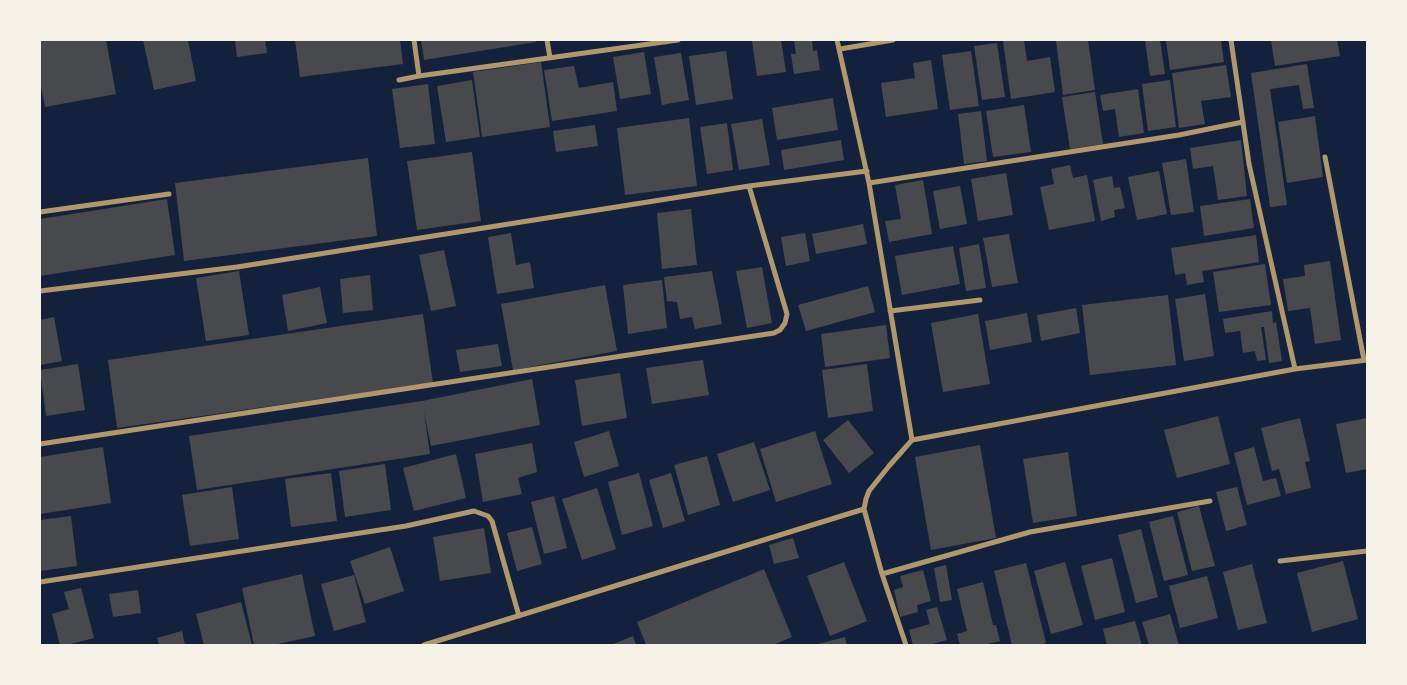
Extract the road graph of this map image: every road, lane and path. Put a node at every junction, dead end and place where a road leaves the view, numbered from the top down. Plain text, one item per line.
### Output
1 (414, 40) edge
2 (547, 40) edge
3 (678, 40) edge
4 (838, 40) edge
5 (893, 40) edge
6 (1231, 40) edge
7 (840, 49) junction
8 (550, 58) junction
9 (420, 76) junction
10 (399, 80) dead end
11 (1243, 122) junction
12 (1325, 157) dead end
13 (867, 172) junction
14 (869, 183) junction
15 (749, 186) junction
16 (169, 194) dead end
17 (40, 212) edge
18 (40, 291) edge
19 (980, 300) dead end
20 (890, 311) junction
21 (1366, 360) edge
22 (1294, 369) junction
23 (912, 440) junction
24 (40, 444) edge
25 (1210, 501) dead end
26 (864, 509) junction
27 (1367, 551) edge
28 (1280, 561) dead end
29 (882, 574) junction
30 (40, 582) edge
31 (519, 616) junction
32 (424, 645) edge
33 (906, 645) edge

1 - 9 street
2 - 8 street
3 - 8 street
4 - 7 street
5 - 7 street
6 - 11 street
7 - 13 street
8 - 9 street
9 - 10 street
11 - 14 street
11 - 22 street
12 - 21 street
13 - 14 street
13 - 15 street
14 - 20 street
15 - 18 street
15 - 24 street
16 - 17 street
19 - 20 street
20 - 23 street
21 - 22 street
22 - 23 street
23 - 26 street
25 - 29 street
26 - 29 street
26 - 31 street
27 - 28 street
29 - 33 street
30 - 31 street
31 - 32 street

